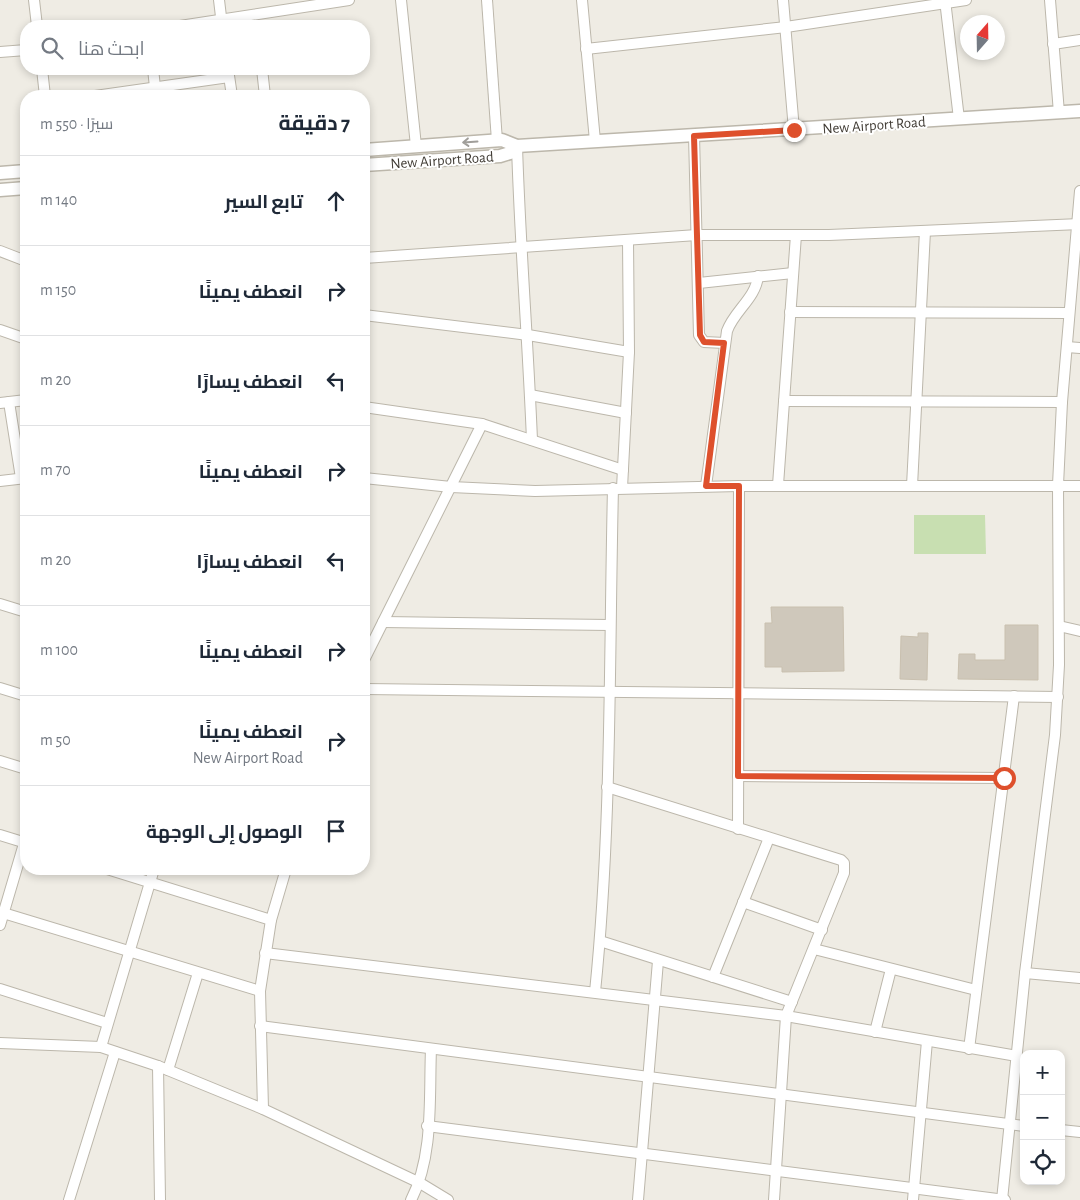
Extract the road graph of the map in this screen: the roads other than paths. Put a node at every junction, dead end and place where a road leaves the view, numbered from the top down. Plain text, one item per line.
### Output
1 (34, 0) edge
2 (219, 0) edge
3 (349, 0) edge
4 (401, 0) edge
5 (487, 0) edge
6 (582, 0) edge
7 (783, 0) edge
8 (966, 0) edge
9 (1050, 0) edge
10 (946, 2) edge
11 (255, 14) junction
12 (36, 20) edge
13 (222, 20) edge
14 (233, 20) edge
15 (256, 20) edge
16 (786, 27) junction
17 (1080, 40) edge
18 (1053, 44) junction
19 (586, 49) junction
20 (20, 50) edge
21 (0, 52) edge
22 (43, 75) edge
23 (154, 75) edge
24 (221, 75) edge
25 (229, 75) edge
26 (263, 75) edge
27 (44, 90) edge
28 (156, 90) edge
29 (164, 90) edge
30 (231, 90) edge
31 (264, 90) edge
32 (1080, 112) edge
33 (1058, 113) junction
34 (959, 119) junction
35 (794, 130) junction
36 (694, 136) junction
37 (497, 140) junction
38 (595, 141) junction
39 (416, 146) junction
40 (517, 146) junction
41 (370, 150) edge
42 (370, 165) edge
43 (20, 171) edge
44 (0, 173) edge
45 (20, 188) edge
46 (0, 190) edge
47 (1080, 191) edge
48 (1078, 224) edge
49 (925, 231) junction
50 (697, 235) junction
51 (796, 235) junction
52 (628, 240) junction
53 (520, 247) junction
54 (0, 251) edge
55 (370, 258) edge
56 (20, 259) edge
57 (793, 273) junction
58 (758, 276) junction
59 (699, 283) junction
60 (790, 312) junction
61 (1068, 313) junction
62 (921, 314) junction
63 (370, 316) edge
64 (0, 330) edge
65 (528, 335) junction
66 (20, 337) edge
67 (724, 343) junction
68 (1067, 347) junction
69 (1080, 348) edge
70 (629, 352) junction
71 (530, 395) junction
72 (20, 401) edge
73 (784, 402) junction
74 (917, 402) junction
75 (1062, 402) junction
76 (4, 403) edge
77 (370, 408) edge
78 (626, 413) junction
79 (482, 424) junction
80 (532, 440) junction
81 (20, 463) edge
82 (623, 470) junction
83 (20, 478) edge
84 (370, 479) edge
85 (0, 481) edge
86 (778, 485) junction
87 (1058, 485) junction
88 (451, 486) junction
89 (706, 486) junction
90 (739, 486) junction
91 (912, 486) junction
92 (1080, 486) edge
93 (617, 488) junction
94 (0, 604) edge
95 (20, 610) edge
96 (383, 622) junction
97 (610, 625) junction
98 (1059, 626) junction
99 (1080, 631) edge
100 (370, 648) edge
101 (0, 688) edge
102 (370, 689) edge
103 (609, 691) junction
104 (738, 693) junction
105 (20, 694) edge
106 (1014, 696) junction
107 (1058, 697) junction
108 (0, 761) edge
109 (20, 767) edge
110 (738, 776) junction
111 (1004, 778) junction
112 (607, 787) junction
113 (738, 829) junction
114 (0, 835) edge
115 (769, 838) junction
116 (20, 840) edge
117 (20, 859) edge
118 (127, 875) edge
119 (152, 875) edge
120 (284, 875) edge
121 (150, 882) junction
122 (743, 902) junction
123 (2, 913) edge
124 (271, 920) junction
125 (0, 925) edge
126 (822, 930) junction
127 (600, 941) junction
128 (814, 949) junction
129 (128, 952) junction
130 (265, 953) junction
131 (658, 961) junction
132 (891, 969) junction
133 (1025, 972) junction
134 (198, 973) junction
135 (712, 977) junction
136 (1080, 978) edge
137 (0, 990) edge
138 (976, 990) junction
139 (260, 991) junction
140 (595, 992) junction
141 (655, 999) junction
142 (792, 1002) junction
143 (786, 1016) junction
144 (106, 1023) junction
145 (260, 1026) junction
146 (875, 1032) junction
147 (926, 1041) junction
148 (0, 1044) edge
149 (100, 1047) junction
150 (431, 1049) junction
151 (969, 1049) junction
152 (115, 1052) junction
153 (1016, 1056) junction
154 (163, 1068) junction
155 (648, 1078) junction
156 (781, 1095) junction
157 (264, 1109) junction
158 (920, 1113) junction
159 (1009, 1124) junction
160 (1020, 1125) edge
161 (427, 1126) junction
162 (1065, 1130) edge
163 (1080, 1132) edge
164 (642, 1155) junction
165 (776, 1172) junction
166 (420, 1184) junction
167 (914, 1189) junction
168 (69, 1200) edge
169 (160, 1200) edge
170 (411, 1200) edge
171 (448, 1200) edge
172 (638, 1200) edge
173 (774, 1200) edge
174 (913, 1200) edge
175 (1003, 1200) edge

1 - 12 street
2 - 13 street
3 - 11 street
4 - 39 street
5 - 37 street
6 - 19 street
7 - 16 street
8 - 10 street
9 - 18 street
10 - 16 street
10 - 34 street
11 - 14 street
11 - 15 street
16 - 19 street
16 - 35 street
17 - 18 street
18 - 33 street
19 - 38 street
20 - 21 street
22 - 27 street
23 - 28 street
24 - 29 street
25 - 30 street
26 - 31 street
32 - 33 street, New Airport Road
33 - 34 street, New Airport Road
34 - 35 street, New Airport Road
35 - 36 street, New Airport Road
36 - 38 street, New Airport Road
36 - 50 street
37 -> 39 street, New Airport Road
37 - 40 street, New Airport Road
38 - 40 street, New Airport Road
39 - 41 street, New Airport Road
40 - 42 street, New Airport Road
40 - 53 street
43 - 44 street
45 - 46 street
47 - 48 street
48 - 49 street
48 - 61 street
49 - 51 street
49 - 62 street
50 - 51 street
50 - 52 street
50 - 59 street
51 - 57 street
52 - 53 street
52 - 70 street
53 - 55 street
53 - 65 street
54 - 56 street
57 - 58 street
57 - 60 street
58 - 59 street
58 - 67 street
59 - 67 street
60 - 62 street
60 - 73 street
61 - 62 street
61 - 68 street
62 - 74 street
63 - 65 street
64 - 66 street
65 - 70 street
65 - 71 street
67 - 89 street
68 - 69 street
68 - 75 street
70 - 78 street
71 - 78 street
71 - 80 street
72 - 76 street
73 - 74 street
73 - 86 street
74 - 75 street
74 - 91 street
75 - 87 street
76 - 81 street
77 - 79 street
78 - 82 street
79 - 80 street
79 - 88 street
80 - 82 street
82 - 93 street
83 - 85 street
84 - 88 street
86 - 90 street
86 - 91 street
87 - 91 street
87 - 92 street
87 - 98 street
88 - 93 street
88 - 96 street
89 - 90 street
89 - 93 street
90 - 104 street
93 - 97 street
94 - 95 street
96 - 97 street
96 - 100 street
97 - 103 street
98 - 99 street
98 - 107 street
101 - 105 street
102 - 103 street
103 - 104 street
103 - 112 street
104 - 106 street
104 - 110 street
106 - 107 street
106 - 111 street
107 - 133 street
108 - 109 street
110 - 111 street
110 - 113 street
111 - 138 street
112 - 113 street
112 - 127 street
113 - 115 street
114 - 116 street
115 - 122 street
115 - 126 street
117 - 123 street
118 - 121 street
119 - 121 street
120 - 124 street
121 - 124 street
121 - 129 street
122 - 126 street
122 - 135 street
123 - 125 street
123 - 129 street
124 - 130 street
126 - 128 street
127 - 131 street
127 - 140 street
128 - 132 street
128 - 142 street
129 - 134 street
129 - 144 street
130 - 139 street
130 - 140 street
131 - 135 street
131 - 141 street
132 - 138 street
132 - 146 street
133 - 136 street
133 - 153 street
134 - 139 street
134 - 154 street
135 - 142 street
137 - 144 street
138 - 151 street
139 - 145 street
140 - 141 street
141 - 143 street
141 - 155 street
142 - 143 street
143 - 146 street
143 - 156 street
144 - 149 street
145 - 150 street
145 - 157 street
146 - 147 street
147 - 151 street
147 - 158 street
148 - 149 street
149 - 152 street
150 - 155 street
150 - 161 street
151 - 153 street
152 - 154 street
152 - 168 street
153 - 159 street
154 - 157 street
154 - 169 street
155 - 156 street
155 - 164 street
156 - 158 street
156 - 165 street
157 - 166 street
158 - 159 street
158 - 167 street
159 - 160 street
159 - 175 street
161 - 164 street
161 - 166 street
162 - 163 street
164 - 165 street
164 - 172 street
165 - 167 street
165 - 173 street
166 - 170 street
166 - 171 street
167 - 174 street
167 - 175 street

